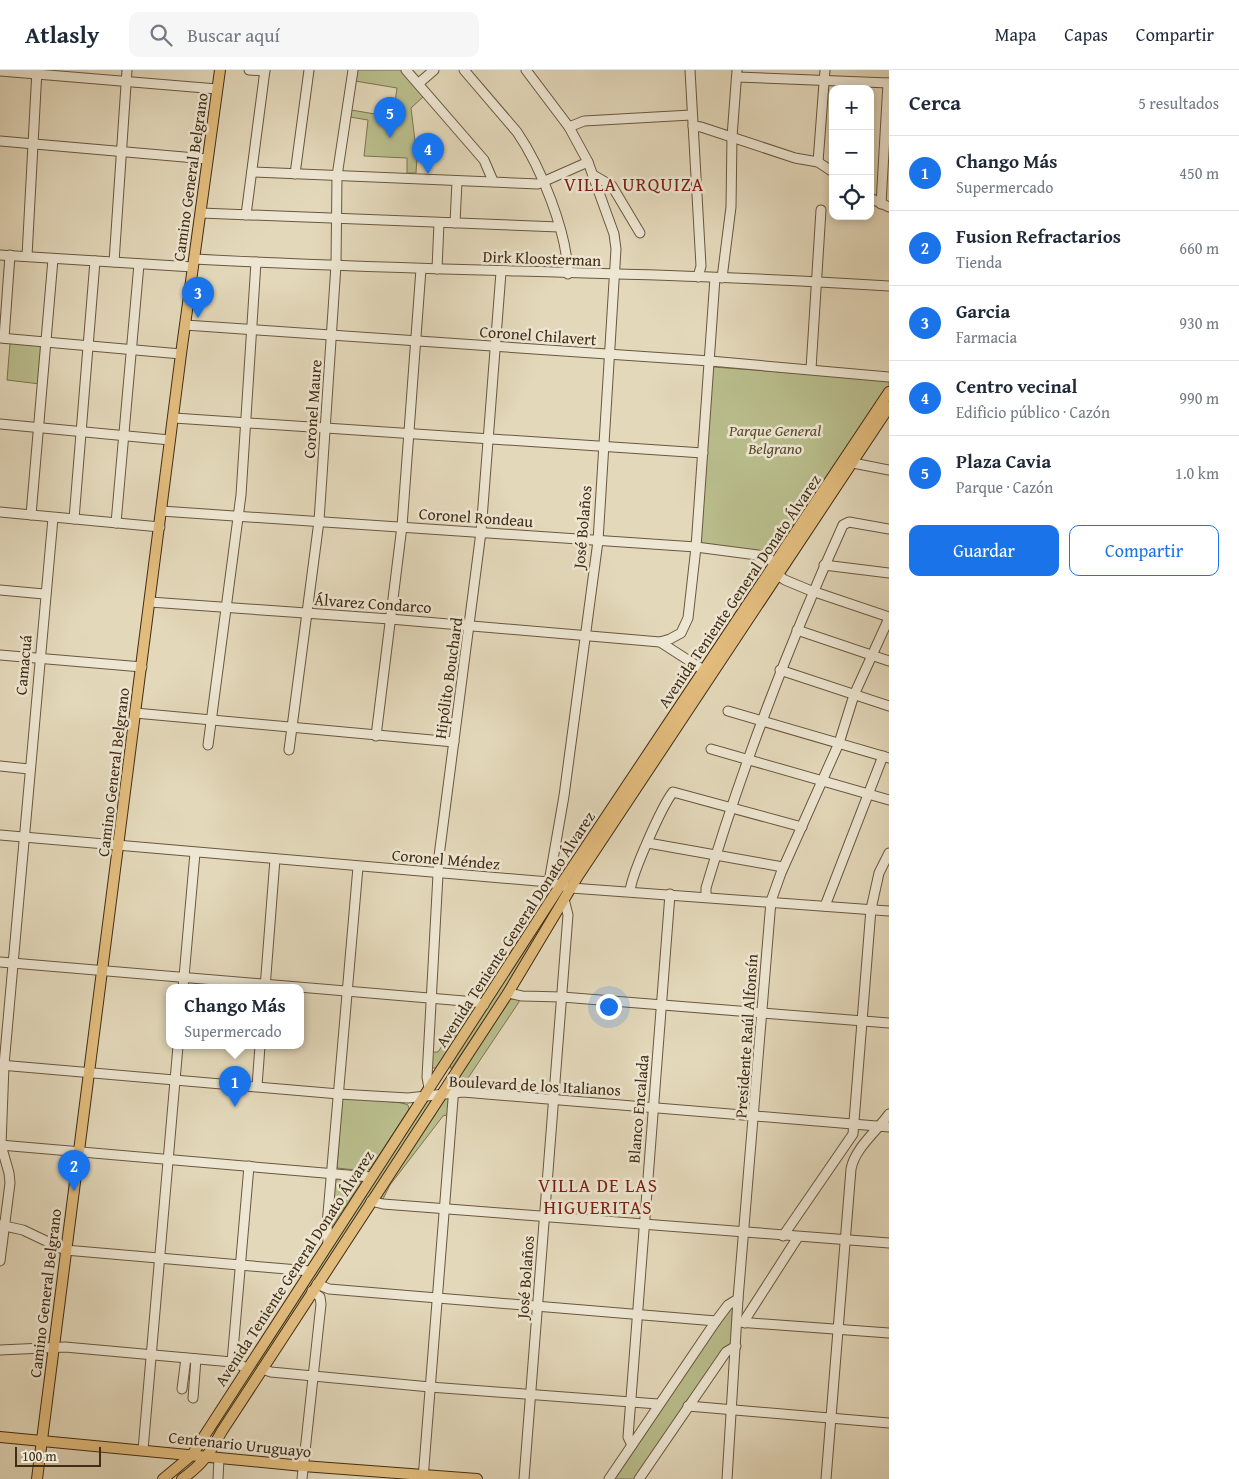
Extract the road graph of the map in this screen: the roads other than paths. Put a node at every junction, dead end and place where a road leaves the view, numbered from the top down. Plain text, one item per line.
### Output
1 (127, 70) edge
2 (220, 70) edge
3 (249, 70) edge
4 (309, 70) edge
5 (353, 70) edge
6 (406, 70) edge
7 (434, 70) edge
8 (464, 70) edge
9 (526, 70) edge
10 (690, 70) edge
11 (825, 70) edge
12 (0, 71) edge
13 (265, 71) edge
14 (37, 72) edge
15 (737, 73) edge
16 (126, 81) junction
17 (823, 81) junction
18 (888, 83) edge
19 (419, 84) junction
20 (217, 89) junction
21 (691, 115) junction
22 (569, 126) junction
23 (693, 126) junction
24 (732, 137) junction
25 (0, 141) edge
26 (32, 143) junction
27 (121, 152) junction
28 (207, 159) junction
29 (588, 162) junction
30 (818, 162) junction
31 (829, 169) edge
32 (252, 172) junction
33 (295, 174) junction
34 (593, 175) junction
35 (337, 176) junction
36 (457, 181) junction
37 (493, 181) junction
38 (543, 183) junction
39 (885, 205) edge
40 (821, 210) dead end
41 (201, 213) junction
42 (246, 215) junction
43 (335, 218) junction
44 (439, 223) junction
45 (454, 223) junction
46 (559, 227) junction
47 (640, 233) dead end
48 (0, 255) edge
49 (10, 255) junction
50 (27, 256) junction
51 (53, 259) junction
52 (95, 261) junction
53 (114, 262) junction
54 (256, 262) junction
55 (194, 263) junction
56 (139, 264) junction
57 (336, 266) junction
58 (421, 269) junction
59 (437, 269) junction
60 (500, 272) junction
61 (568, 274) junction
62 (616, 275) junction
63 (698, 277) junction
64 (718, 278) junction
65 (816, 281) junction
66 (889, 286) edge
67 (185, 325) junction
68 (252, 330) junction
69 (332, 335) junction
70 (2, 338) edge
71 (415, 341) junction
72 (47, 343) junction
73 (88, 347) junction
74 (495, 347) junction
75 (131, 350) junction
76 (181, 354) junction
77 (610, 355) junction
78 (710, 361) junction
79 (811, 369) junction
80 (889, 378) edge
81 (889, 392) edge
82 (889, 407) edge
83 (174, 418) junction
84 (244, 422) junction
85 (0, 424) edge
86 (39, 428) junction
87 (326, 428) junction
88 (82, 431) junction
89 (408, 434) junction
90 (124, 435) junction
91 (488, 438) junction
92 (170, 440) junction
93 (604, 448) junction
94 (703, 453) junction
95 (853, 462) junction
96 (889, 470) edge
97 (161, 510) junction
98 (0, 512) edge
99 (31, 515) junction
100 (238, 515) junction
101 (53, 518) junction
102 (74, 519) junction
103 (319, 521) junction
104 (116, 523) junction
105 (160, 526) junction
106 (402, 526) junction
107 (889, 530) edge
108 (482, 532) junction
109 (598, 541) junction
110 (696, 548) junction
111 (824, 565) junction
112 (777, 570) junction
113 (889, 573) edge
114 (0, 590) edge
115 (813, 591) junction
116 (44, 594) junction
117 (150, 602) junction
118 (227, 607) junction
119 (308, 613) junction
120 (390, 618) junction
121 (889, 618) edge
122 (470, 625) junction
123 (797, 630) junction
124 (585, 634) junction
125 (660, 642) junction
126 (0, 655) edge
127 (873, 655) junction
128 (39, 658) junction
129 (889, 661) edge
130 (142, 667) junction
131 (705, 670) junction
132 (780, 670) junction
133 (854, 696) junction
134 (889, 706) edge
135 (728, 711) dead end
136 (135, 713) junction
137 (212, 720) junction
138 (760, 721) junction
139 (292, 728) junction
140 (376, 736) junction
141 (454, 742) junction
142 (839, 743) junction
143 (208, 745) dead end
144 (711, 749) dead end
145 (290, 750) dead end
146 (886, 757) edge
147 (747, 759) junction
148 (0, 766) edge
149 (29, 769) junction
150 (823, 780) junction
151 (870, 794) junction
152 (889, 800) edge
153 (730, 807) junction
154 (802, 827) junction
155 (0, 835) edge
156 (24, 838) junction
157 (648, 843) junction
158 (119, 846) junction
159 (195, 853) junction
160 (889, 853) edge
161 (716, 854) junction
162 (275, 859) junction
163 (358, 867) junction
164 (783, 867) junction
165 (885, 869) edge
166 (438, 873) junction
167 (549, 882) junction
168 (560, 886) junction
169 (571, 888) junction
170 (630, 891) junction
171 (670, 894) junction
172 (706, 896) junction
173 (564, 899) junction
174 (771, 901) junction
175 (825, 906) junction
176 (871, 909) junction
177 (889, 911) edge
178 (0, 962) edge
179 (14, 963) junction
180 (102, 970) junction
181 (184, 978) junction
182 (183, 984) edge
183 (245, 984) edge
184 (265, 984) edge
185 (304, 988) edge
186 (347, 991) junction
187 (508, 993) junction
188 (562, 997) junction
189 (431, 998) junction
190 (484, 1005) junction
191 (662, 1005) junction
192 (763, 1013) junction
193 (862, 1021) junction
194 (889, 1023) edge
195 (178, 1049) edge
196 (260, 1049) edge
197 (2, 1065) edge
198 (89, 1071) junction
199 (455, 1074) junction
200 (175, 1079) junction
201 (257, 1086) junction
202 (426, 1092) junction
203 (454, 1092) junction
204 (339, 1094) junction
205 (441, 1094) junction
206 (554, 1100) junction
207 (653, 1107) junction
208 (889, 1114) edge
209 (755, 1115) junction
210 (854, 1124) junction
211 (884, 1126) edge
212 (0, 1145) edge
213 (79, 1152) junction
214 (169, 1159) junction
215 (249, 1166) junction
216 (332, 1173) junction
217 (371, 1177) junction
218 (371, 1201) junction
219 (445, 1208) junction
220 (544, 1217) junction
221 (644, 1224) junction
222 (2, 1226) edge
223 (745, 1233) junction
224 (783, 1236) junction
225 (798, 1237) junction
226 (844, 1240) junction
227 (328, 1242) junction
228 (889, 1243) edge
229 (65, 1250) junction
230 (160, 1256) junction
231 (0, 1261) edge
232 (240, 1264) junction
233 (310, 1271) junction
234 (318, 1290) junction
235 (438, 1298) junction
236 (738, 1299) junction
237 (538, 1306) junction
238 (637, 1314) junction
239 (716, 1321) junction
240 (741, 1323) junction
241 (838, 1329) junction
242 (889, 1333) edge
243 (736, 1346) junction
244 (53, 1347) junction
245 (0, 1350) edge
246 (151, 1355) junction
247 (186, 1358) junction
248 (196, 1359) junction
249 (232, 1362) junction
250 (247, 1368) junction
251 (262, 1369) junction
252 (313, 1376) junction
253 (430, 1387) junction
254 (182, 1389) dead end
255 (531, 1395) junction
256 (193, 1398) dead end
257 (631, 1402) junction
258 (658, 1404) junction
259 (688, 1406) junction
260 (731, 1409) junction
261 (831, 1418) junction
262 (889, 1422) edge
263 (0, 1437) edge
264 (42, 1440) junction
265 (632, 1445) junction
266 (143, 1450) junction
267 (192, 1454) junction
268 (208, 1456) junction
269 (219, 1458) junction
270 (303, 1466) junction
271 (424, 1477) edge
272 (36, 1479) edge
273 (163, 1479) edge
274 (182, 1479) edge
275 (218, 1479) edge
276 (302, 1479) edge
277 (477, 1479) edge
278 (524, 1479) edge
279 (609, 1479) edge
280 (639, 1479) edge
281 (727, 1479) edge
282 (826, 1479) edge

1 - 16 street
2 - 20 main road, Camino General Belgrano
3 - 13 street
4 - 33 street
5 - 35 street, Coronel Maure
6 - 19 street
7 - 19 street
8 - 38 street
9 - 22 street, José Bolaños
10 - 21 street
11 - 17 street
12 - 14 street
13 - 32 street
14 - 16 street
14 - 26 street
15 - 17 street
15 - 24 street
16 - 20 street
16 - 27 street
17 - 18 street
17 - 30 street
18 - 39 street
19 - 37 street
20 - 28 main road, Camino General Belgrano
21 - 22 street
21 - 23 street
22 - 29 street, José Bolaños
23 - 24 street
23 - 63 street
24 - 30 street
24 - 64 street
25 - 26 street
26 - 27 street
26 - 50 street
27 - 28 street
27 - 53 street
28 - 41 main road, Camino General Belgrano
29 - 34 street, José Bolaños
29 - 38 street
30 - 31 street
32 - 33 street
32 - 42 street
33 - 35 street
34 - 47 street
34 - 62 street, José Bolaños
35 - 36 street
35 - 43 street, Coronel Maure
36 - 37 street
36 - 45 street
37 - 38 street
38 - 46 street
40 - 65 street
41 - 42 street
41 - 55 main road, Camino General Belgrano
42 - 43 street
43 - 44 street
43 - 57 street, Coronel Maure
44 - 45 street
44 - 59 street
45 - 46 street
46 - 61 street
48 - 49 street, Dirk Kloosterman
49 - 50 street, Dirk Kloosterman
49 - 70 street
50 - 51 street, Dirk Kloosterman
51 - 52 street, Dirk Kloosterman
51 - 72 street
52 - 53 street, Dirk Kloosterman
52 - 73 street
53 - 56 street, Dirk Kloosterman
54 - 55 street, Dirk Kloosterman
54 - 57 street, Dirk Kloosterman
54 - 68 street
55 - 56 street, Dirk Kloosterman
55 - 67 main road, Camino General Belgrano
56 - 75 street
57 - 58 street, Dirk Kloosterman
57 - 69 street, Coronel Maure
58 - 59 street, Dirk Kloosterman
58 - 71 street
59 - 60 street, Dirk Kloosterman
60 - 61 street, Dirk Kloosterman
60 - 74 street, Hipólito Bouchard
61 - 62 street, Dirk Kloosterman
62 - 63 street, Dirk Kloosterman
62 - 77 street, José Bolaños
63 - 64 street, Dirk Kloosterman
64 - 65 street, Dirk Kloosterman
64 - 78 street
65 - 66 street, Dirk Kloosterman
65 - 79 street
67 - 68 street, Coronel Chilavert
67 - 76 main road, Camino General Belgrano
68 - 69 street, Coronel Chilavert
68 - 84 street
69 - 71 street, Coronel Chilavert
69 - 87 street, Coronel Maure
70 - 72 street
71 - 74 street, Coronel Chilavert
71 - 89 street
72 - 73 street
72 - 86 street
73 - 75 street
73 - 88 street
74 - 77 street, Coronel Chilavert
74 - 91 street, Hipólito Bouchard
75 - 76 street
75 - 90 street
76 - 83 main road, Camino General Belgrano
77 - 78 street, Coronel Chilavert
77 - 93 street, José Bolaños
78 - 79 street, Coronel Chilavert
78 - 94 street
79 - 80 street, Coronel Chilavert
81 - 112 main road, Avenida Teniente General Donato Álvarez
82 - 95 main road, Avenida Teniente General Donato Álvarez
83 - 84 street
83 - 92 main road, Camino General Belgrano
84 - 87 street
84 - 100 street
85 - 86 street
86 - 88 street
86 - 99 street
87 - 89 street
87 - 103 street, Coronel Maure
88 - 90 street
88 - 102 street
89 - 91 street
89 - 106 street
90 - 92 street
90 - 104 street
91 - 93 street
91 - 108 street, Hipólito Bouchard
92 - 97 main road, Camino General Belgrano
93 - 94 street
93 - 109 street, José Bolaños
94 - 110 street
95 - 96 street
95 - 112 main road, Avenida Teniente General Donato Álvarez
97 - 100 street, Coronel Rondeau
97 - 105 main road, Camino General Belgrano
98 - 99 street
99 - 101 street
100 - 103 street, Coronel Rondeau
100 - 118 street
101 - 102 street
101 - 116 street, Camacuá
102 - 104 street
103 - 106 street, Coronel Rondeau
103 - 119 street, Coronel Maure
104 - 105 street
105 - 117 main road, Camino General Belgrano
106 - 108 street, Coronel Rondeau
106 - 120 street
107 - 111 street
108 - 109 street, Coronel Rondeau
108 - 122 street, Hipólito Bouchard
109 - 110 street, Coronel Rondeau
109 - 124 street, José Bolaños
110 - 112 street, Coronel Rondeau
110 - 125 street
111 - 113 street
111 - 115 street
112 - 115 street, Coronel Rondeau
112 - 131 main road, Avenida Teniente General Donato Álvarez
112 - 169 main road, Avenida Teniente General Donato Álvarez
114 - 116 street
115 - 121 street, Coronel Rondeau
115 - 123 street
116 - 128 street, Camacuá
117 - 118 street, Álvarez Condarco
117 - 130 main road, Camino General Belgrano
118 - 119 street, Álvarez Condarco
118 - 137 street
119 - 120 street, Álvarez Condarco
119 - 139 street, Coronel Maure
120 - 122 street, Álvarez Condarco
120 - 140 street
121 - 127 street, Presidente Raúl Alfonsín
122 - 124 street, Álvarez Condarco
122 - 141 street, Hipólito Bouchard
123 - 127 street
123 - 132 street
124 - 125 street, Álvarez Condarco
124 - 167 street, José Bolaños
125 - 131 street, Álvarez Condarco
126 - 128 street
127 - 129 street
127 - 133 street, Presidente Raúl Alfonsín
128 - 130 street
128 - 149 street, Camacuá
130 - 136 main road, Camino General Belgrano
131 - 168 main road, Avenida Teniente General Donato Álvarez
132 - 133 street
132 - 138 street
133 - 134 street
133 - 142 street, Presidente Raúl Alfonsín
135 - 138 street
136 - 137 street
136 - 158 main road, Camino General Belgrano
137 - 139 street
137 - 143 street
138 - 142 street
138 - 147 street
139 - 140 street
139 - 145 street, Coronel Maure
140 - 141 street
141 - 166 street, Hipólito Bouchard
142 - 146 street
142 - 150 street, Presidente Raúl Alfonsín
144 - 147 street
146 - 151 street
147 - 150 street
147 - 153 street
148 - 149 street
149 - 156 street, Camacuá
150 - 151 street
150 - 154 street, Presidente Raúl Alfonsín
151 - 152 street
151 - 175 street
153 - 154 street
153 - 157 street
153 - 161 street
154 - 164 street, Presidente Raúl Alfonsín
155 - 156 street, Coronel Méndez
156 - 158 street, Coronel Méndez
156 - 179 street, Camacuá
157 - 161 street
157 - 170 street
158 - 159 street, Coronel Méndez
158 - 180 main road, Camino General Belgrano
159 - 162 street, Coronel Méndez
159 - 181 street
160 - 165 street
161 - 164 street
161 - 172 street
162 - 163 street, Coronel Méndez
162 - 184 street
163 - 166 street, Coronel Méndez
163 - 186 street
164 - 174 street, Presidente Raúl Alfonsín
165 - 176 street
166 - 167 street, Coronel Méndez
166 - 189 street, Hipólito Bouchard
167 - 168 street, Coronel Méndez
168 - 169 street, Coronel Méndez
168 - 190 main road, Avenida Teniente General Donato Álvarez
169 - 170 street, Coronel Méndez
169 - 173 main road, Avenida Teniente General Donato Álvarez
170 - 171 street, Coronel Méndez
171 - 172 street, Coronel Méndez
171 - 191 street, Blanco Encalada
172 - 174 street, Coronel Méndez
173 - 187 main road, Avenida Teniente General Donato Álvarez
173 - 188 street, José Bolaños
174 - 175 street, Coronel Méndez
174 - 192 street, Presidente Raúl Alfonsín
175 - 176 street, Coronel Méndez
176 - 177 street, Coronel Méndez
176 - 193 street
178 - 179 street
179 - 180 street
179 - 197 street, Camacuá
180 - 181 street
180 - 198 main road, Camino General Belgrano
181 - 182 street
181 - 183 street
185 - 186 street
186 - 189 street
186 - 204 street
187 - 188 street
187 - 199 main road, Avenida Teniente General Donato Álvarez
188 - 191 street
188 - 206 street, José Bolaños
189 - 190 street
189 - 202 street, Hipólito Bouchard
190 - 202 main road, Avenida Teniente General Donato Álvarez
191 - 192 street
191 - 207 street, Blanco Encalada
192 - 193 street
192 - 209 street, Presidente Raúl Alfonsín
193 - 194 street
193 - 210 street
195 - 200 street
196 - 201 street
197 - 198 street, Boulevard de los Italianos
197 - 212 street, Camacuá
198 - 200 street, Boulevard de los Italianos
198 - 213 main road, Camino General Belgrano
199 - 203 street
199 - 205 main road, Avenida Teniente General Donato Álvarez
200 - 201 street, Boulevard de los Italianos
200 - 214 street
201 - 204 street, Boulevard de los Italianos
202 - 204 street, Boulevard de los Italianos
202 - 205 street, Boulevard de los Italianos
202 - 217 main road, Avenida Teniente General Donato Álvarez
203 - 205 street, Boulevard de los Italianos
203 - 206 street, Boulevard de los Italianos
203 - 219 street
204 - 216 street
205 - 218 main road, Avenida Teniente General Donato Álvarez
206 - 207 street, Boulevard de los Italianos
206 - 220 street, José Bolaños
207 - 209 street, Boulevard de los Italianos
207 - 221 street, Blanco Encalada
208 - 211 street
209 - 210 street, Boulevard de los Italianos
209 - 223 street, Presidente Raúl Alfonsín
210 - 211 street, Boulevard de los Italianos
210 - 224 street
211 - 226 street
212 - 213 street
212 - 222 street, Camacuá
213 - 214 street
213 - 229 main road, Camino General Belgrano
214 - 215 street
214 - 230 street
215 - 216 street
215 - 232 street
216 - 217 street
216 - 227 street
217 - 227 main road, Avenida Teniente General Donato Álvarez
218 - 219 street
218 - 234 main road, Avenida Teniente General Donato Álvarez
219 - 220 street
219 - 235 street
220 - 221 street
220 - 237 street, José Bolaños
221 - 223 street
221 - 238 street, Blanco Encalada
222 - 229 street
222 - 231 street, Camacuá
223 - 224 street
223 - 236 street, Presidente Raúl Alfonsín
224 - 225 street
225 - 226 street
225 - 240 street
226 - 228 street
226 - 241 street
227 - 233 main road, Avenida Teniente General Donato Álvarez
229 - 230 street
229 - 244 main road, Camino General Belgrano
230 - 232 street
230 - 246 street
232 - 233 street
232 - 249 street
233 - 250 main road, Avenida Teniente General Donato Álvarez
234 - 235 street
234 - 251 main road, Avenida Teniente General Donato Álvarez
234 - 252 street
235 - 237 street
235 - 253 street
236 - 239 street
236 - 240 street, Presidente Raúl Alfonsín
237 - 238 street
237 - 255 street, José Bolaños
238 - 239 street
238 - 257 street, Blanco Encalada
239 - 258 street
240 - 241 street
240 - 243 street, Presidente Raúl Alfonsín
241 - 242 street
241 - 261 street
243 - 259 street
243 - 260 street, Presidente Raúl Alfonsín
244 - 245 street
244 - 246 street
244 - 264 main road, Camino General Belgrano
246 - 247 street
246 - 266 street
247 - 248 street
247 - 254 street
248 - 249 street
248 - 256 street
249 - 250 street
250 - 267 main road, Avenida Teniente General Donato Álvarez
251 - 252 street
251 - 268 main road, Avenida Teniente General Donato Álvarez
252 - 253 street
252 - 270 street
253 - 255 street
253 - 271 street
255 - 257 street
255 - 278 street, José Bolaños
257 - 258 street
257 - 265 street, Blanco Encalada
258 - 265 street
259 - 260 street
259 - 280 street
260 - 261 street
260 - 281 street, Presidente Raúl Alfonsín
261 - 262 street
261 - 282 street
263 - 264 main road, Centenario Uruguayo
264 - 266 main road, Centenario Uruguayo
264 - 272 main road, Camino General Belgrano
265 - 279 street
266 - 267 main road, Centenario Uruguayo
267 - 268 main road, Centenario Uruguayo
267 - 273 main road, Avenida Teniente General Donato Álvarez
268 - 269 main road, Centenario Uruguayo
268 - 274 main road, Avenida Teniente General Donato Álvarez
269 - 270 main road, Centenario Uruguayo
269 - 275 street
270 - 271 main road, Centenario Uruguayo
270 - 276 street
271 - 277 main road, Centenario Uruguayo

